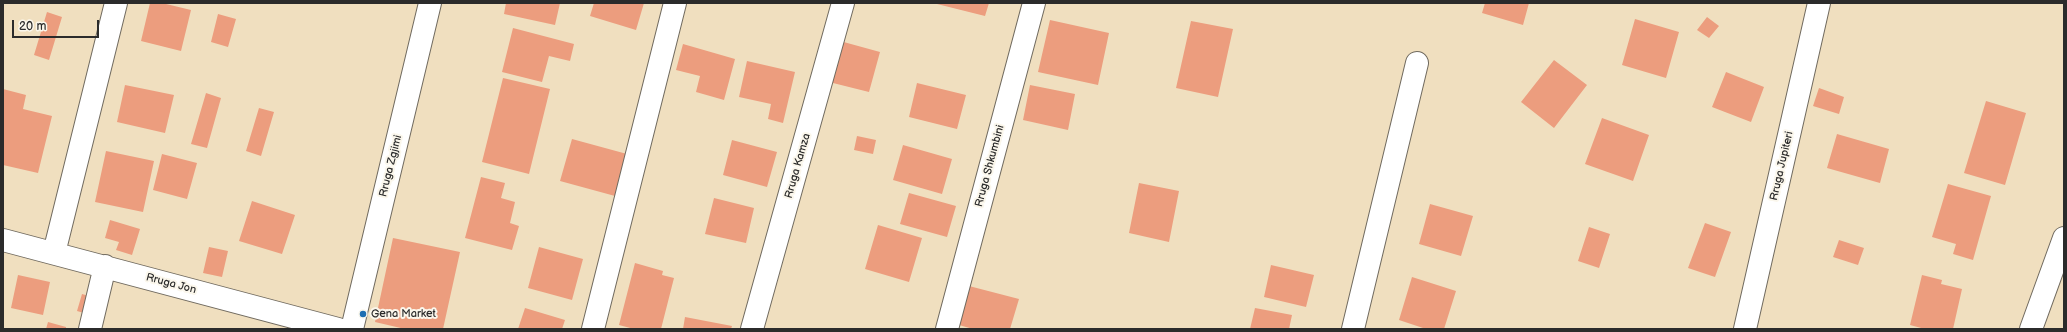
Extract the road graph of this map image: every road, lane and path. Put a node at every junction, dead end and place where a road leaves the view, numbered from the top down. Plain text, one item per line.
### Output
1 (116, 3) edge
2 (430, 3) edge
3 (675, 3) edge
4 (843, 3) edge
5 (1034, 3) edge
6 (1819, 3) edge
7 (1417, 63) dead end
8 (2064, 238) edge
9 (3, 240) edge
10 (54, 253) junction
11 (105, 266) junction
12 (90, 329) edge
13 (338, 329) edge
14 (352, 329) edge
15 (593, 329) edge
16 (752, 329) edge
17 (947, 329) edge
18 (1353, 329) edge
19 (1745, 329) edge
20 (2031, 329) edge

1 - 10 street
2 - 14 street, Rruga Zgjimi
3 - 15 street
4 - 16 street, Rruga Kamza
5 - 17 street, Rruga Shkumbini
6 - 19 street, Rruga Jupiteri
7 - 18 street
8 - 20 street
9 - 10 street, Rruga Jon
10 - 11 street, Rruga Jon
11 - 12 street
11 - 13 street, Rruga Jon

